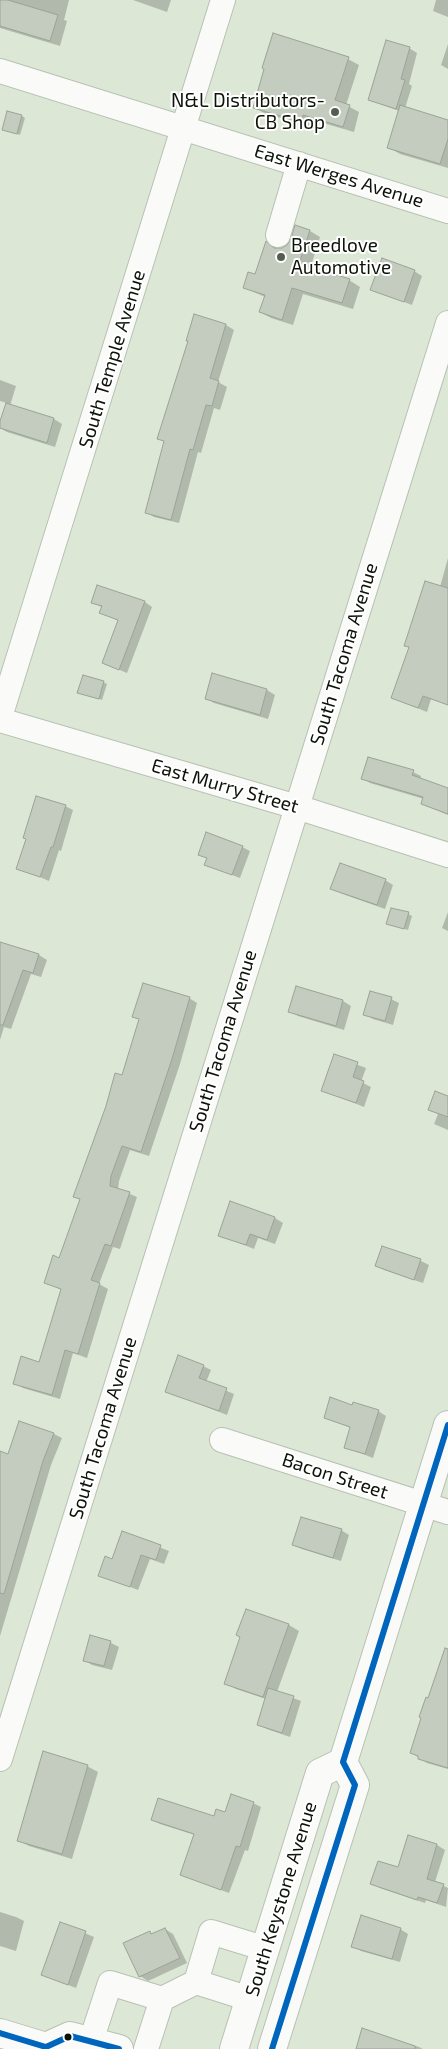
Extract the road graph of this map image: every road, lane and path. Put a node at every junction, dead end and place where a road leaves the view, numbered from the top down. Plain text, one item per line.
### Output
1 (224, 0) edge
2 (0, 71) edge
3 (184, 128) junction
4 (299, 164) junction
5 (448, 211) edge
6 (278, 234) dead end
7 (448, 323) edge
8 (0, 719) edge
9 (297, 807) junction
10 (448, 855) edge
11 (448, 1425) edge
12 (222, 1440) dead end
13 (436, 1508) edge
14 (0, 1759) edge
15 (343, 1762) junction
16 (266, 1949) junction
17 (196, 1982) junction
18 (162, 1999) junction
19 (250, 1999) junction
20 (0, 2033) edge
21 (91, 2041) junction
22 (47, 2048) edge
23 (119, 2049) edge
24 (146, 2049) edge
25 (234, 2049) edge
26 (272, 2049) edge

1 - 3 street, South Temple Avenue
2 - 3 street, East Werges Avenue
3 - 4 street, East Werges Avenue
3 - 8 street, South Temple Avenue
4 - 5 street, East Werges Avenue
4 - 6 street
7 - 9 street, South Tacoma Avenue
8 - 9 street, East Murry Street
9 - 10 street, East Murry Street
9 - 14 street, South Tacoma Avenue
11 - 13 main road
12 - 13 street, Bacon Street
13 - 15 main road
15 - 16 main road, South Keystone Avenue
15 - 26 main road, South Keystone Avenue
16 - 17 street
16 - 19 main road, South Keystone Avenue
17 - 18 street
17 - 19 street
18 - 21 street
18 - 24 street
19 - 25 main road, South Keystone Avenue
20 - 22 main road
21 - 22 main road
21 - 23 main road

